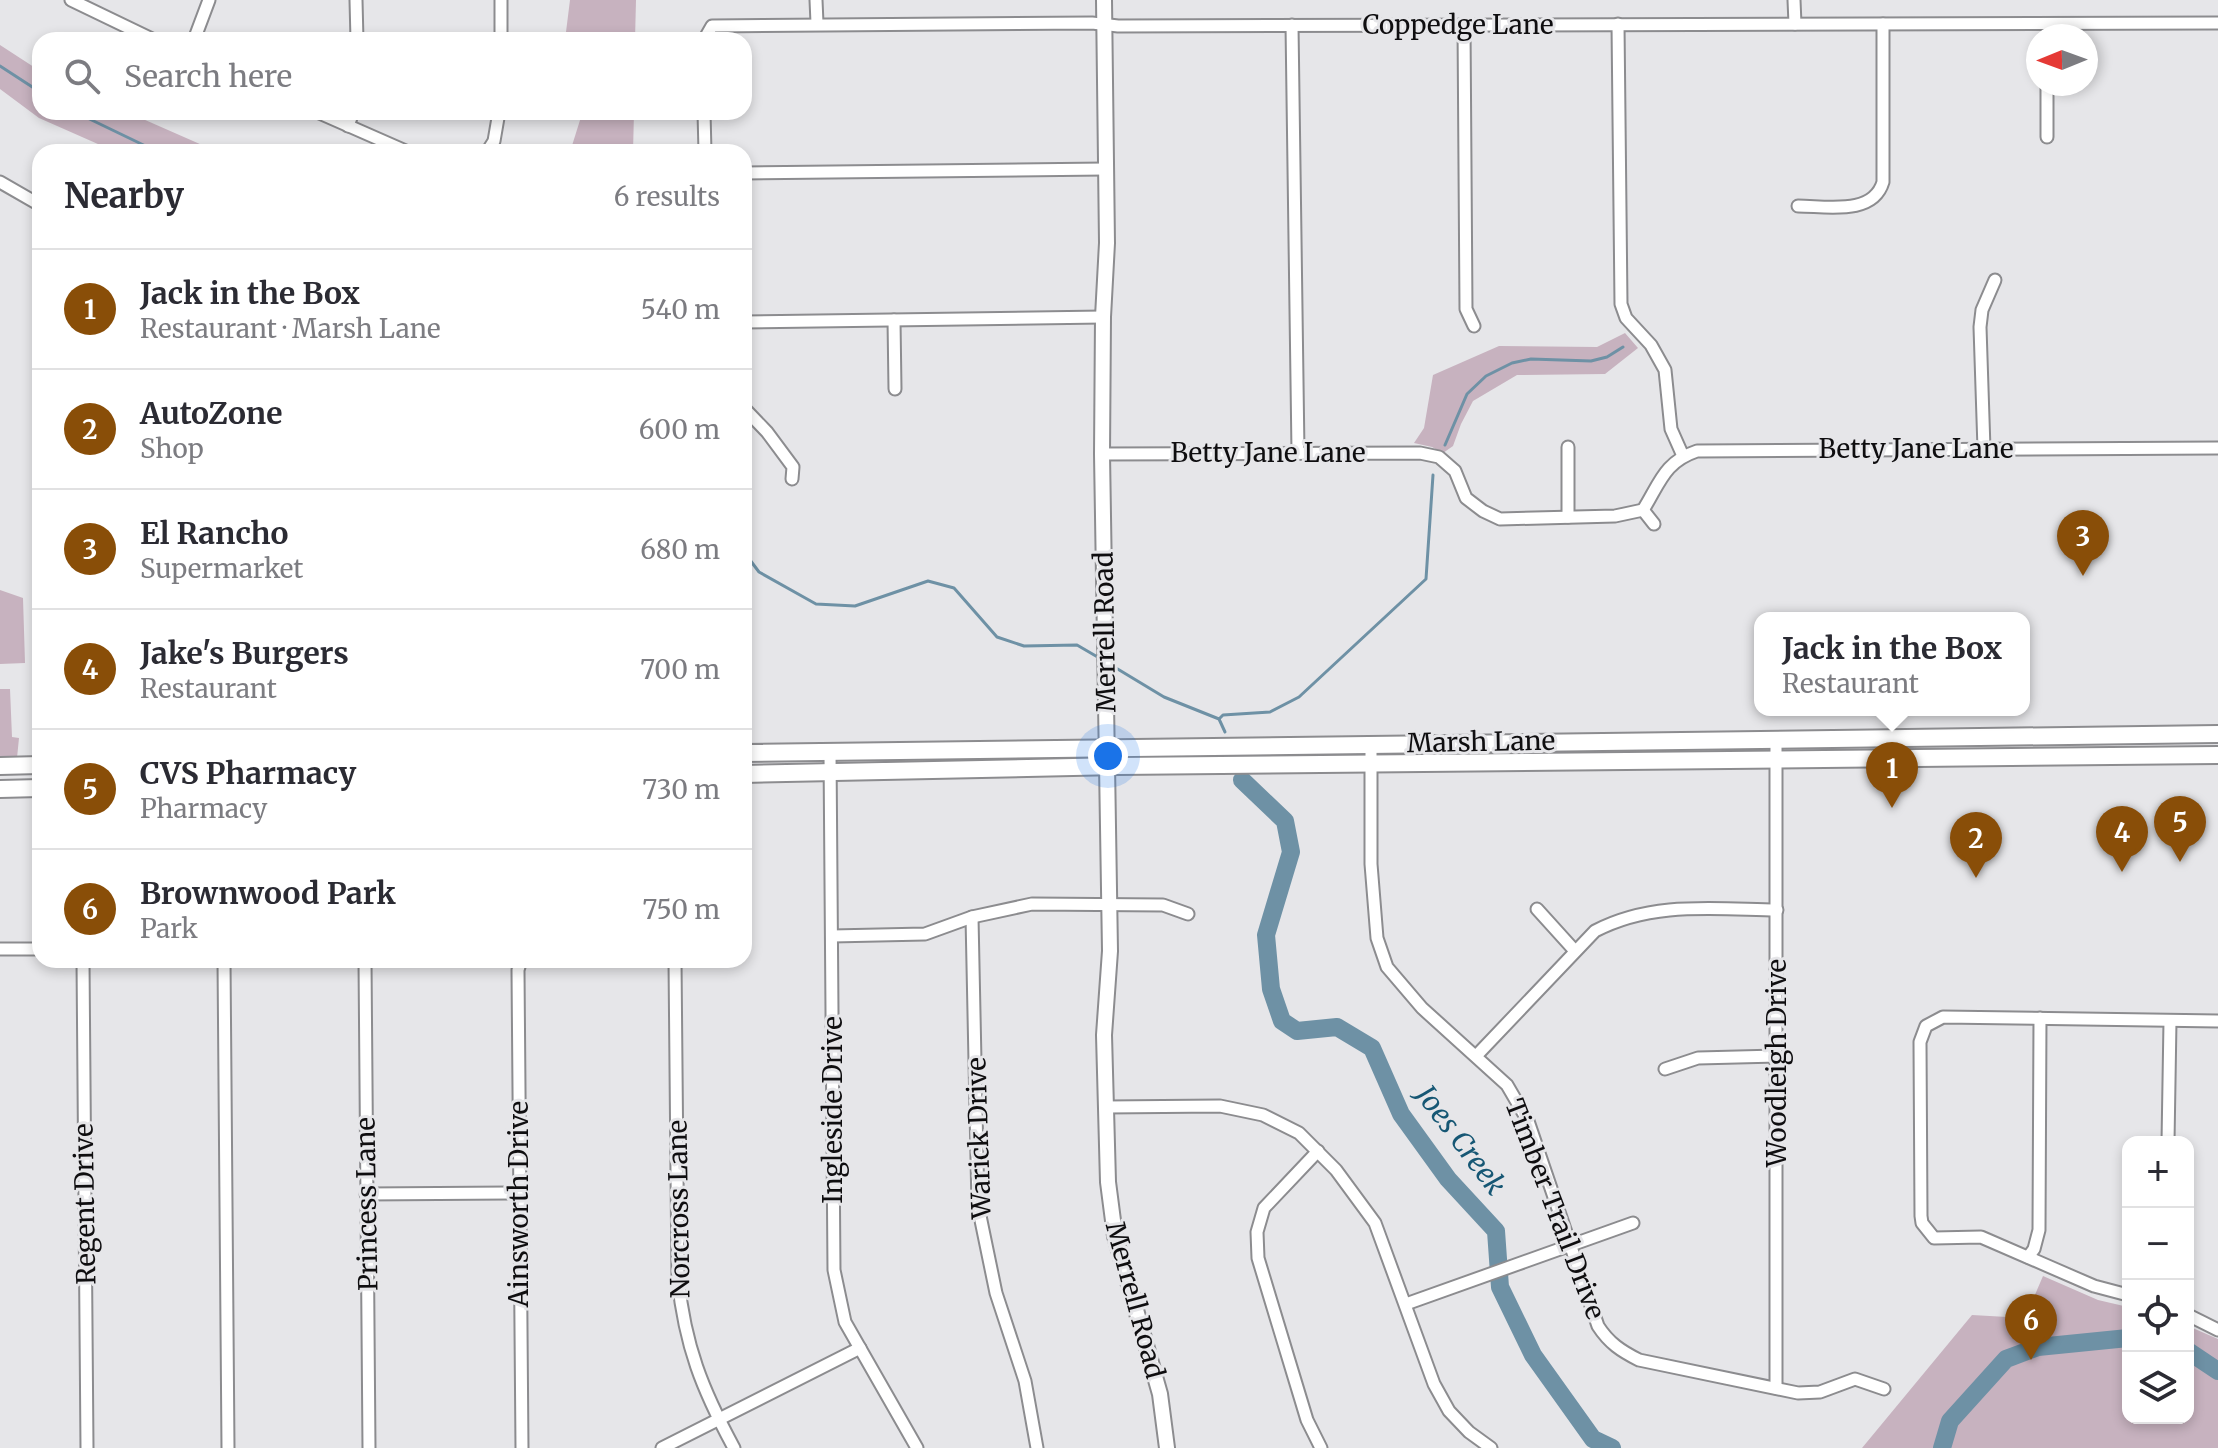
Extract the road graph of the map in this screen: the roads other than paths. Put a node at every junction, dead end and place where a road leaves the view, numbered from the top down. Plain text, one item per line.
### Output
1 (71, 0) edge
2 (209, 0) edge
3 (356, 0) edge
4 (501, 0) edge
5 (816, 0) edge
6 (1104, 0) edge
7 (1794, 0) edge
8 (817, 23) junction
9 (2218, 23) edge
10 (1618, 24) junction
11 (1795, 24) junction
12 (1883, 24) junction
13 (1104, 25) junction
14 (1292, 25) junction
15 (1464, 25) junction
16 (2098, 28) edge
17 (2026, 29) edge
18 (137, 32) edge
19 (197, 32) edge
20 (357, 32) edge
21 (501, 32) edge
22 (708, 32) edge
23 (2047, 96) edge
24 (335, 120) edge
25 (350, 120) edge
26 (497, 120) edge
27 (704, 120) edge
28 (348, 126) junction
29 (2047, 137) dead end
30 (390, 144) edge
31 (492, 144) edge
32 (705, 144) edge
33 (1105, 169) junction
34 (752, 173) edge
35 (0, 182) edge
36 (32, 200) edge
37 (1798, 206) dead end
38 (1995, 280) dead end
39 (1103, 317) junction
40 (894, 320) junction
41 (752, 322) edge
42 (1474, 326) dead end
43 (895, 389) dead end
44 (752, 416) edge
45 (1568, 447) dead end
46 (2218, 448) edge
47 (1984, 449) junction
48 (1298, 452) junction
49 (1102, 454) junction
50 (1683, 456) junction
51 (792, 479) dead end
52 (1643, 510) junction
53 (1568, 517) junction
54 (1654, 524) dead end
55 (2218, 734) edge
56 (2087, 735) junction
57 (1951, 737) junction
58 (1776, 739) junction
59 (1580, 741) junction
60 (1371, 744) junction
61 (1107, 747) junction
62 (830, 752) junction
63 (752, 753) edge
64 (2218, 755) edge
65 (2087, 756) junction
66 (1951, 758) junction
67 (1776, 760) junction
68 (1580, 762) junction
69 (1369, 764) junction
70 (32, 765) edge
71 (0, 766) edge
72 (1107, 767) junction
73 (831, 772) junction
74 (752, 774) edge
75 (32, 788) edge
76 (0, 789) edge
77 (1109, 904) junction
78 (1537, 909) dead end
79 (1777, 910) junction
80 (1188, 914) dead end
81 (972, 917) junction
82 (832, 936) junction
83 (0, 949) edge
84 (32, 949) edge
85 (1575, 951) junction
86 (83, 968) edge
87 (224, 968) edge
88 (365, 968) edge
89 (519, 968) edge
90 (675, 968) edge
91 (2040, 1018) junction
92 (2170, 1021) junction
93 (2218, 1021) edge
94 (1477, 1055) junction
95 (1777, 1056) junction
96 (1665, 1069) dead end
97 (1106, 1107) junction
98 (2168, 1136) edge
99 (1318, 1151) junction
100 (519, 1193) junction
101 (366, 1194) junction
102 (1633, 1223) dead end
103 (1570, 1246) junction
104 (2028, 1257) junction
105 (2122, 1293) edge
106 (1406, 1304) junction
107 (2194, 1318) edge
108 (2218, 1330) edge
109 (860, 1348) junction
110 (1776, 1388) junction
111 (1884, 1389) dead end
112 (719, 1420) junction
113 (87, 1448) edge
114 (228, 1448) edge
115 (369, 1448) edge
116 (522, 1448) edge
117 (662, 1448) edge
118 (734, 1448) edge
119 (917, 1448) edge
120 (1037, 1448) edge
121 (1167, 1448) edge
122 (1321, 1448) edge
123 (1491, 1448) edge

1 - 18 street
2 - 19 street
3 - 20 street
4 - 21 street
5 - 8 street
6 - 13 street, Merrell Road
7 - 11 street
8 - 13 street, Coppedge Lane
8 - 22 street, Coppedge Lane
9 - 16 street, Coppedge Lane
10 - 11 street, Coppedge Lane
10 - 15 street, Coppedge Lane
10 - 50 street
11 - 12 street, Coppedge Lane
12 - 17 street, Coppedge Lane
12 - 37 street
13 - 14 street, Coppedge Lane
13 - 33 street, Merrell Road
14 - 15 street, Coppedge Lane
14 - 48 street
15 - 42 street
23 - 29 street
24 - 28 street
25 - 28 street
26 - 31 street
27 - 32 street
28 - 30 street
33 - 34 street
33 - 39 street, Merrell Road
35 - 36 street
38 - 47 street
39 - 40 street
39 - 49 street, Merrell Road
40 - 41 street
40 - 43 street
44 - 51 street
45 - 53 street
46 - 47 street, Betty Jane Lane
47 - 50 street, Betty Jane Lane
48 - 49 street, Betty Jane Lane
48 - 53 street, Betty Jane Lane
49 - 61 street, Merrell Road
50 - 52 street
52 - 53 street, Betty Jane Lane
52 - 54 street
55 - 56 main road, Marsh Lane
56 - 57 main road, Marsh Lane
56 - 65 main road
57 - 58 main road, Marsh Lane
57 - 66 main road
58 - 59 main road, Marsh Lane
58 - 67 street, Woodleigh Drive
59 - 60 main road, Marsh Lane
59 - 68 main road
60 - 61 main road, Marsh Lane
60 - 69 street, Timber Trail Drive
61 - 62 main road, Marsh Lane
61 - 72 street, Merrell Road
62 - 63 main road, Marsh Lane
62 - 73 street, Ingleside Drive
64 - 65 main road, Marsh Lane
65 - 66 main road, Marsh Lane
66 - 67 main road, Marsh Lane
67 - 68 main road, Marsh Lane
67 - 79 street, Woodleigh Drive
68 - 69 main road, Marsh Lane
69 - 72 main road, Marsh Lane
69 - 94 street, Timber Trail Drive
70 - 71 main road
72 - 73 main road, Marsh Lane
72 - 77 street, Merrell Road
73 - 74 main road, Marsh Lane
73 - 82 street, Ingleside Drive
75 - 76 main road
77 - 80 street
77 - 81 street
77 - 97 street, Merrell Road
78 - 85 street
79 - 85 street
79 - 95 street, Woodleigh Drive
81 - 82 street
81 - 120 street, Warick Drive
82 - 109 street, Ingleside Drive
83 - 84 street
85 - 94 street
86 - 113 street, Regent Drive
87 - 114 street
88 - 101 street, Princess Lane
89 - 100 street, Ainsworth Drive
90 - 112 street, Norcross Lane
91 - 92 street
91 - 104 street
91 - 104 street
92 - 93 street
92 - 98 street
94 - 103 street, Timber Trail Drive
95 - 96 street
95 - 110 street, Woodleigh Drive
97 - 99 street
97 - 121 street, Merrell Road
99 - 106 street
99 - 122 street
100 - 101 street
100 - 116 street, Ainsworth Drive
101 - 115 street, Princess Lane
102 - 103 street
103 - 106 street
103 - 110 street, Timber Trail Drive
104 - 105 street
106 - 123 street
107 - 108 street
109 - 112 street
109 - 119 street, Ingleside Drive
110 - 111 street, Timber Trail Drive
112 - 117 street
112 - 118 street, Norcross Lane

